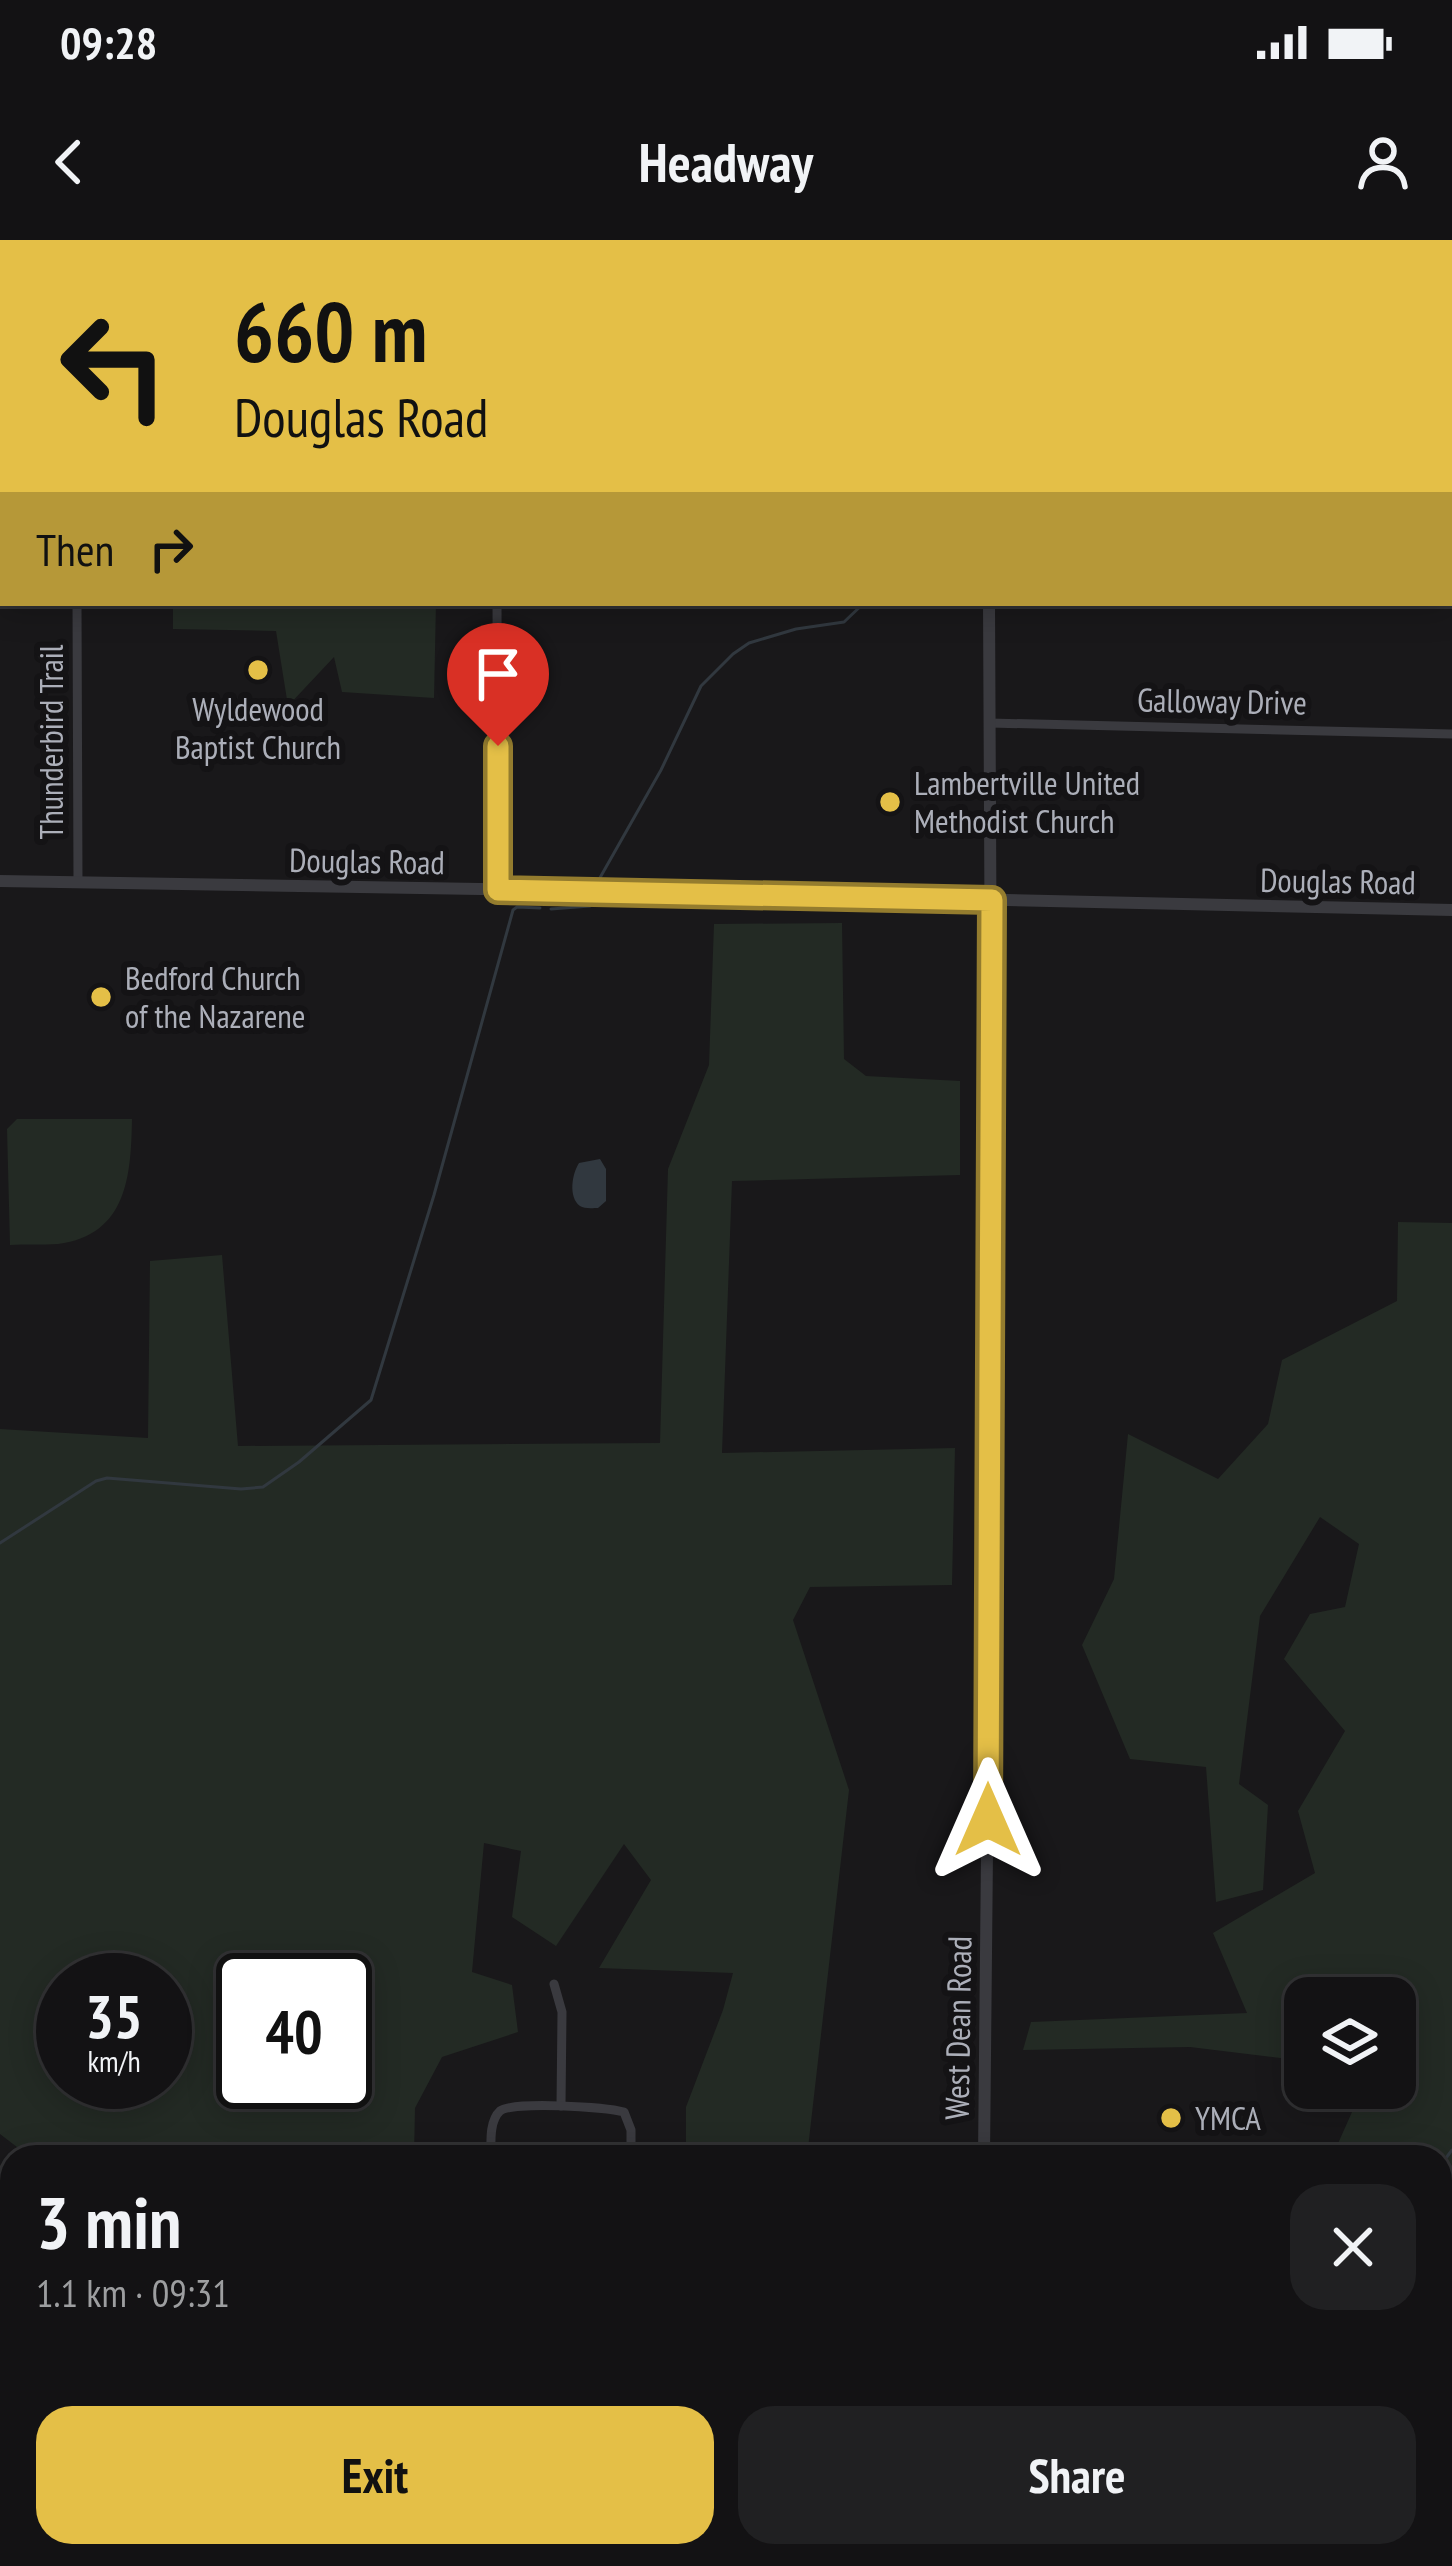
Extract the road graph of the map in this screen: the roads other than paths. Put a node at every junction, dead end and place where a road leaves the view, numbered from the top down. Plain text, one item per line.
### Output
1 (77, 606) edge
2 (497, 606) edge
3 (989, 606) edge
4 (990, 723) junction
5 (1452, 734) edge
6 (0, 881) edge
7 (78, 882) junction
8 (498, 890) junction
9 (992, 900) junction
10 (1452, 910) edge
11 (554, 1984) dead end
12 (561, 2106) junction
13 (492, 2145) edge
14 (631, 2145) edge
15 (983, 2145) edge

1 - 7 street, Thunderbird Trail
2 - 8 street
3 - 4 street, West Dean Road
4 - 5 street, Galloway Drive
4 - 9 street, West Dean Road
6 - 7 street, Douglas Road
7 - 8 street, Douglas Road
8 - 9 street, Douglas Road
9 - 10 street, Douglas Road
9 - 15 street, West Dean Road
11 - 12 street
12 - 13 street
12 - 14 street

